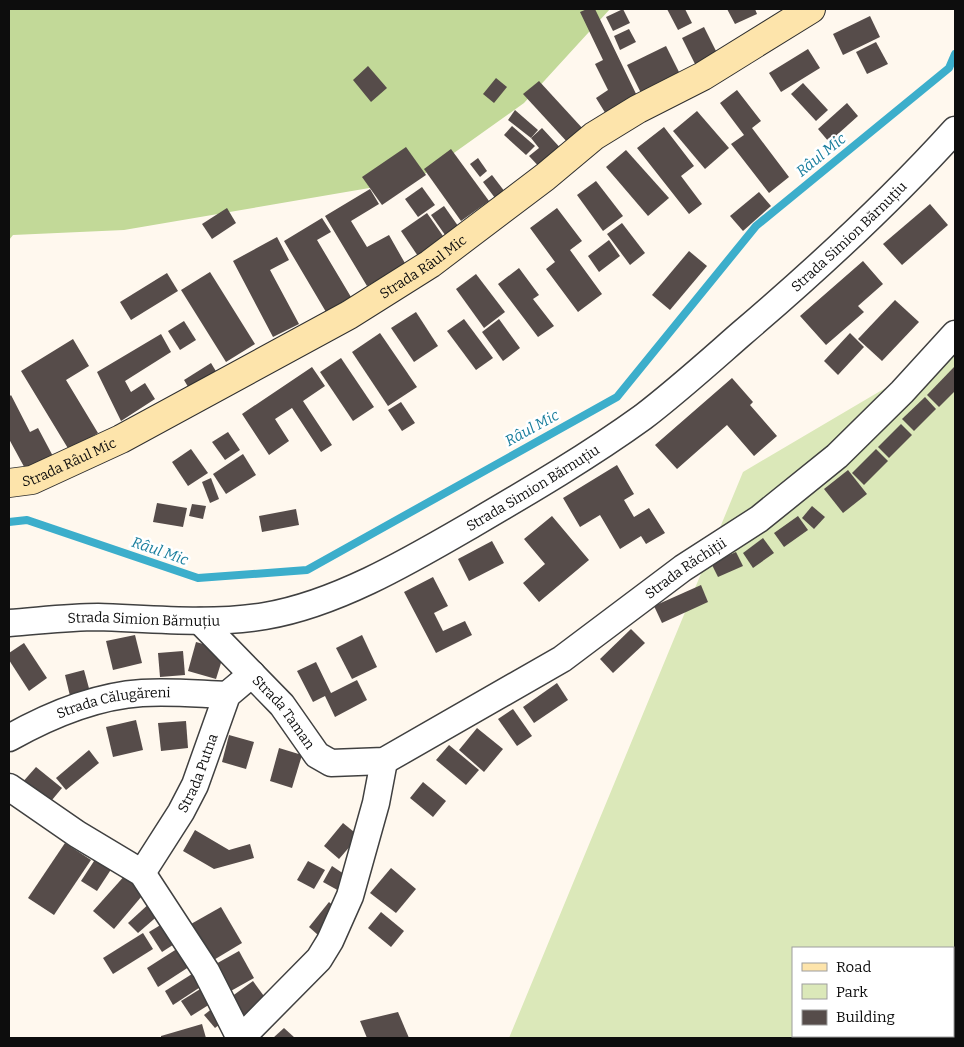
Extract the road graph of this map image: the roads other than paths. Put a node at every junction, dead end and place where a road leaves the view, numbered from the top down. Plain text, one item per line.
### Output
1 (811, 9) edge
2 (955, 130) edge
3 (955, 334) edge
4 (9, 483) edge
5 (200, 620) junction
6 (9, 623) edge
7 (252, 674) junction
8 (227, 695) junction
9 (9, 738) edge
10 (384, 761) junction
11 (9, 787) edge
12 (142, 873) junction
13 (241, 1038) edge

1 - 4 street, Strada Râul Mic
2 - 5 street, Strada Simion Bărnuțiu
3 - 10 street, Strada Răchiții
5 - 6 street, Strada Simion Bărnuțiu
5 - 7 street, Strada Taman
7 - 8 street
7 - 10 street, Strada Taman
8 - 9 street, Strada Călugăreni
8 - 12 street, Strada Putna
10 - 13 street
11 - 12 street
12 - 13 street

